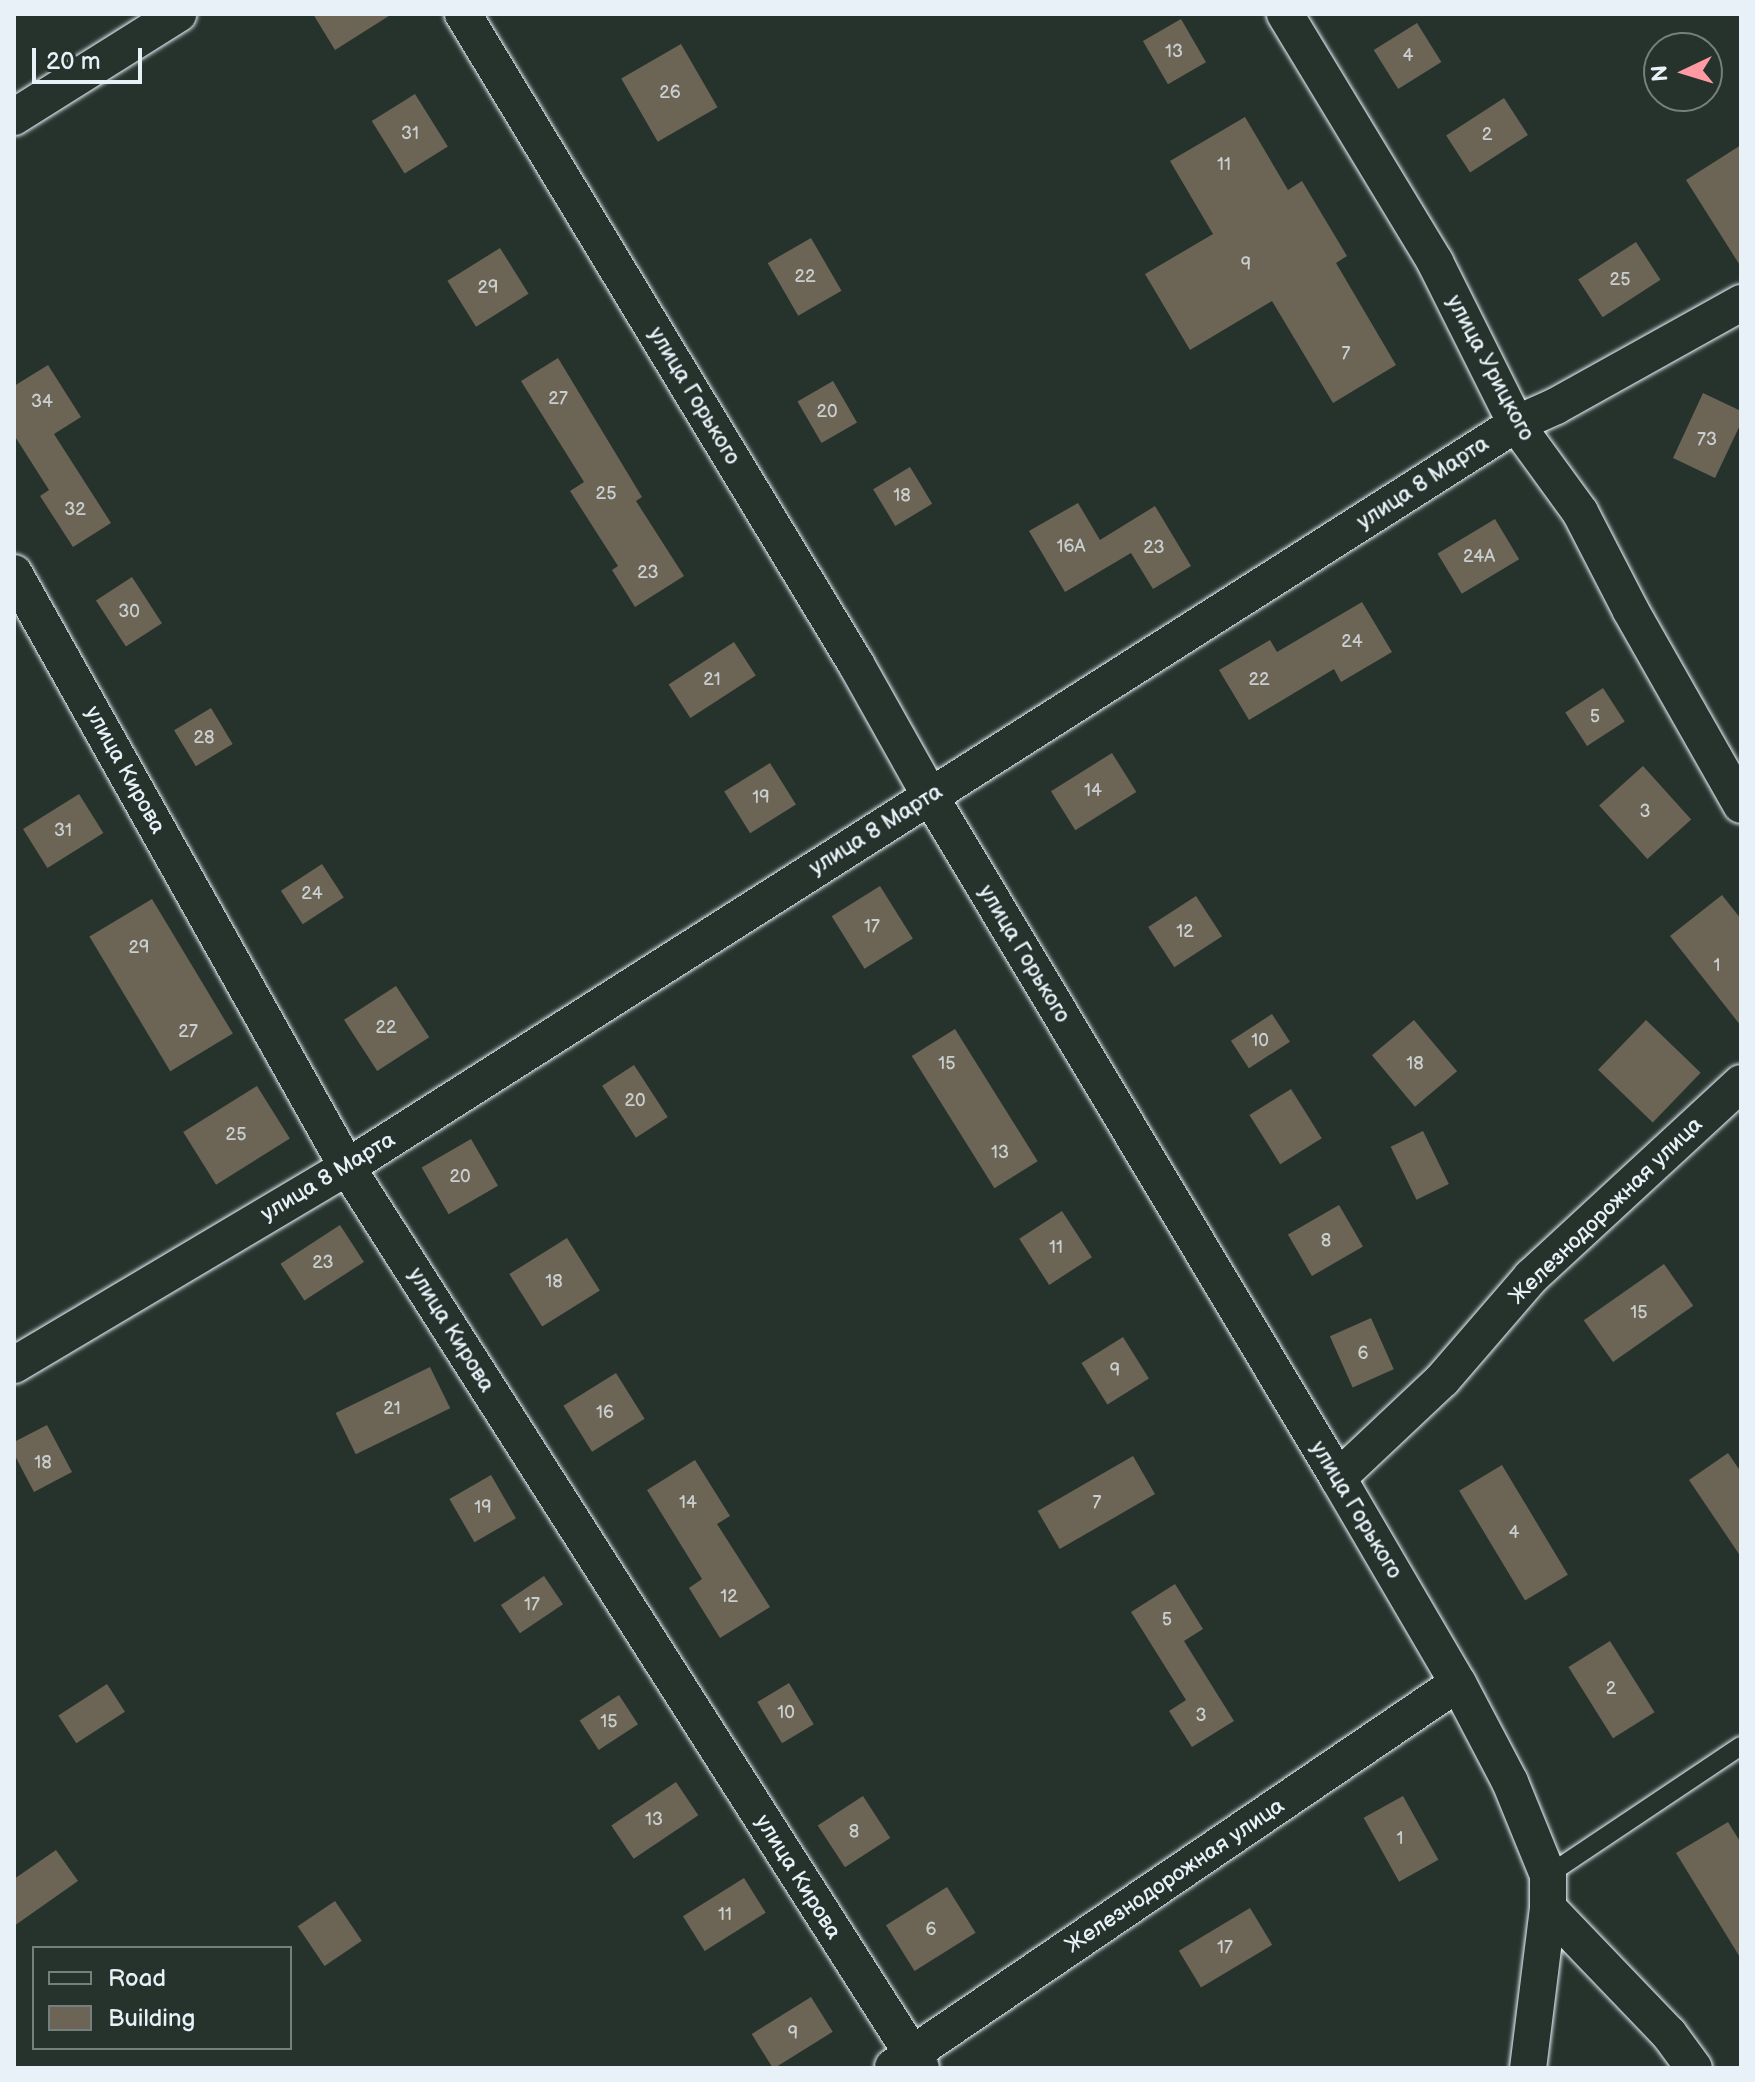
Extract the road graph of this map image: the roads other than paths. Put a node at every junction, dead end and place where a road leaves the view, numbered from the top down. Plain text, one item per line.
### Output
1 (178, 14) edge
2 (463, 14) edge
3 (1285, 14) edge
4 (14, 117) edge
5 (1736, 314) edge
6 (1516, 424) junction
7 (14, 573) edge
8 (930, 796) junction
9 (1741, 805) edge
10 (1741, 1083) edge
11 (347, 1167) junction
12 (14, 1365) edge
13 (1338, 1478) junction
14 (1458, 1683) junction
15 (1741, 1746) edge
16 (1548, 1892) junction
17 (908, 2064) edge
18 (1528, 2068) edge
19 (1694, 2068) edge

1 - 4 street
2 - 8 street, улица Горького
3 - 6 street, улица Урицкого
5 - 6 street, улица 8 Марта
6 - 8 street, улица 8 Марта
6 - 9 street, улица Урицкого
7 - 11 street, улица Кирова
8 - 11 street, улица 8 Марта
8 - 13 street, улица Горького
10 - 13 street, Железнодорожная улица
11 - 12 street, улица 8 Марта
11 - 17 street, улица Кирова
13 - 14 street, улица Горького
14 - 16 street, улица Горького
14 - 17 street, Железнодорожная улица
15 - 16 lane
16 - 18 street, улица Горького
16 - 19 street, улица Горького

